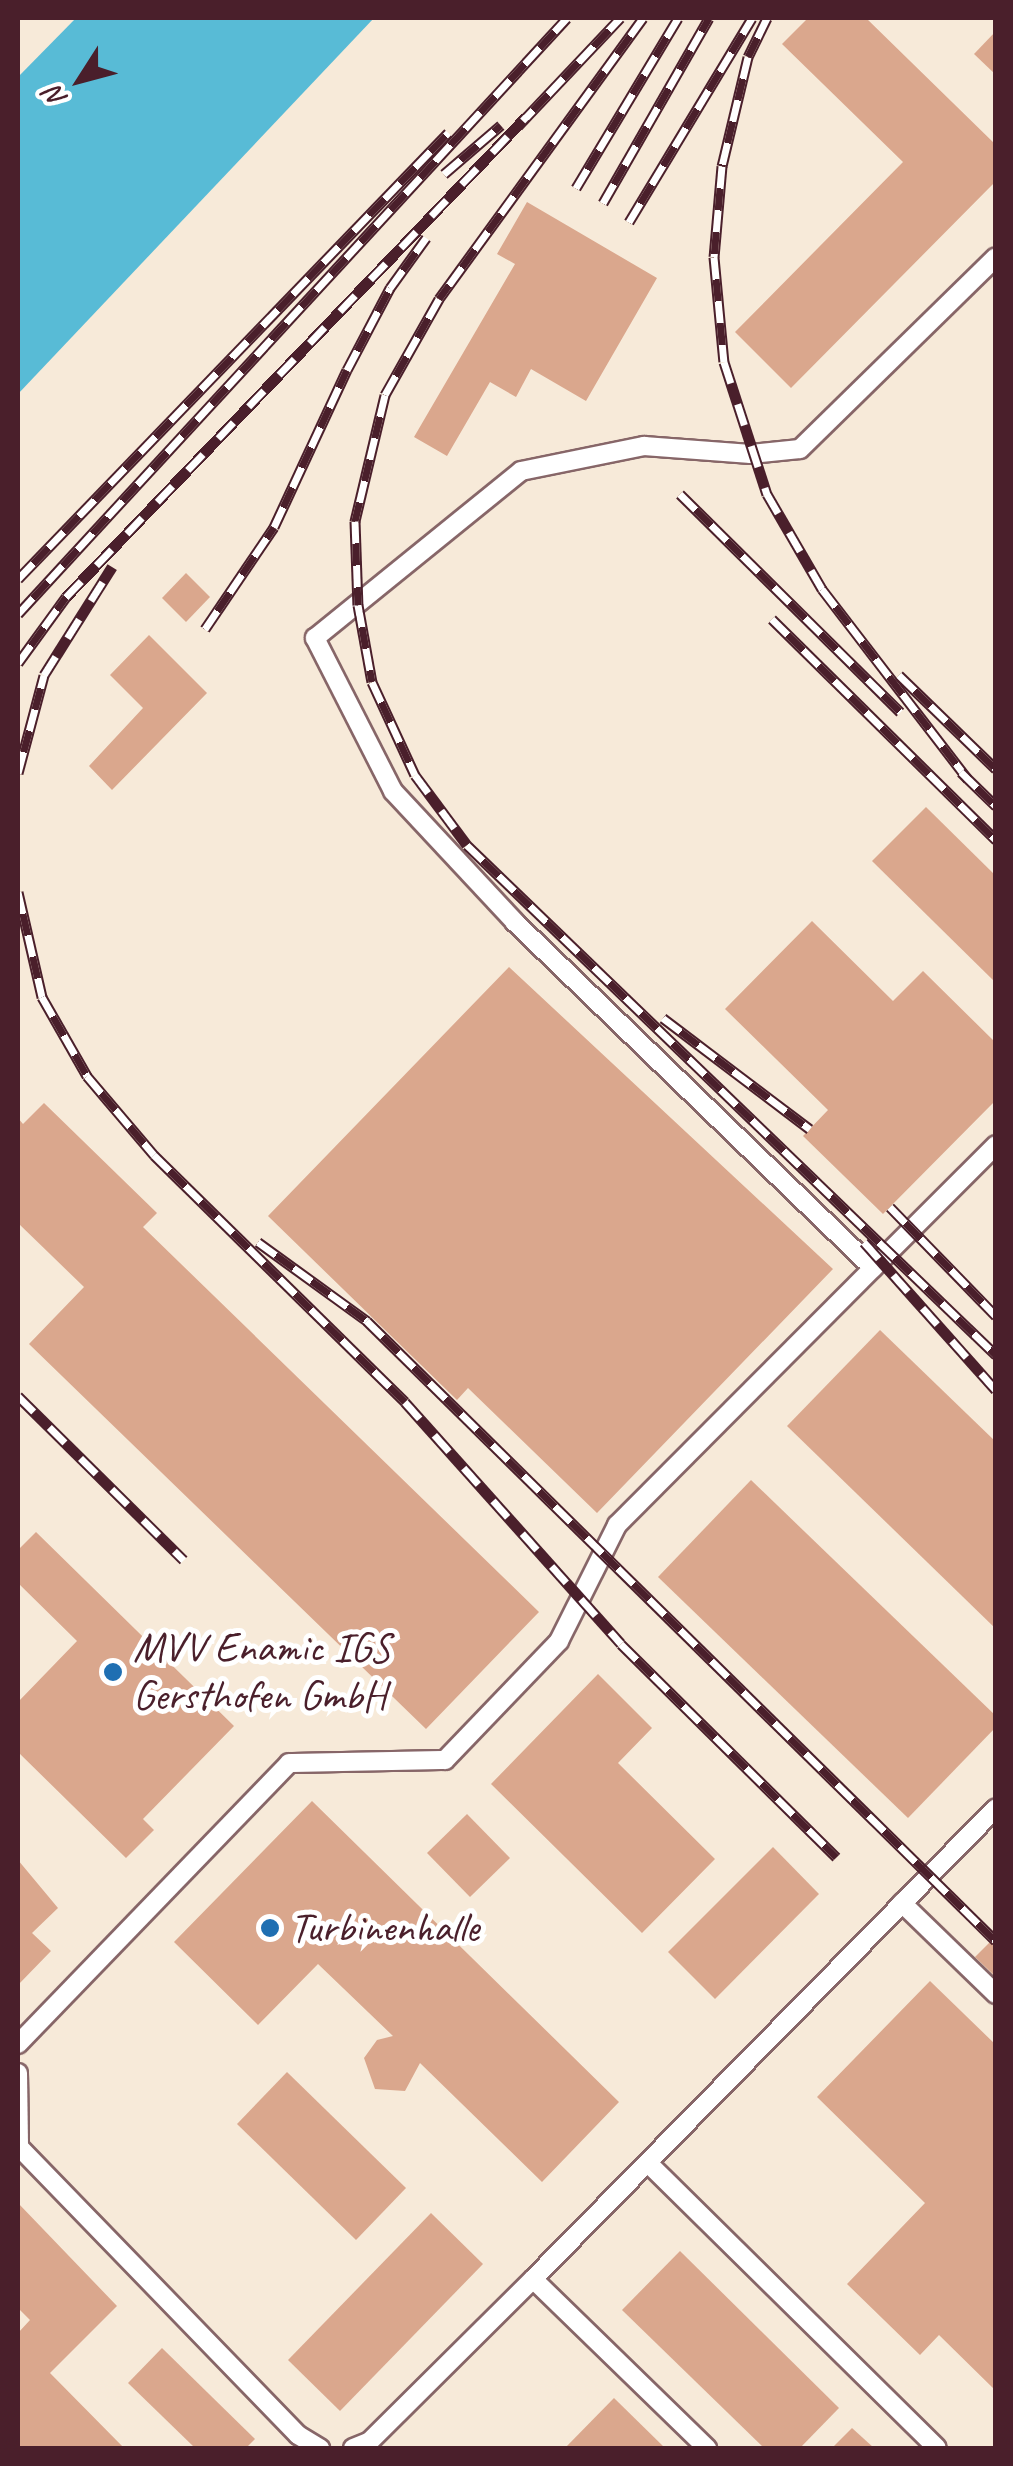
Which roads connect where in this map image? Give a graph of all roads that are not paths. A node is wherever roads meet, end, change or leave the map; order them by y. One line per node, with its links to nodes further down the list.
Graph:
1 (996, 257): 3 (lane)
2 (996, 1145): 3 (lane)
3 (873, 1268): 7 (lane)
4 (996, 1808): 5 (lane)
5 (902, 1903): 6 (lane); 9 (lane)
6 (996, 1994)
7 (18, 2044)
8 (18, 2073): 11 (lane)
9 (649, 2164): 10 (lane); 14 (lane)
10 (534, 2279): 12 (lane); 13 (lane)
11 (320, 2448)
12 (353, 2448)
13 (707, 2448)
14 (938, 2448)

